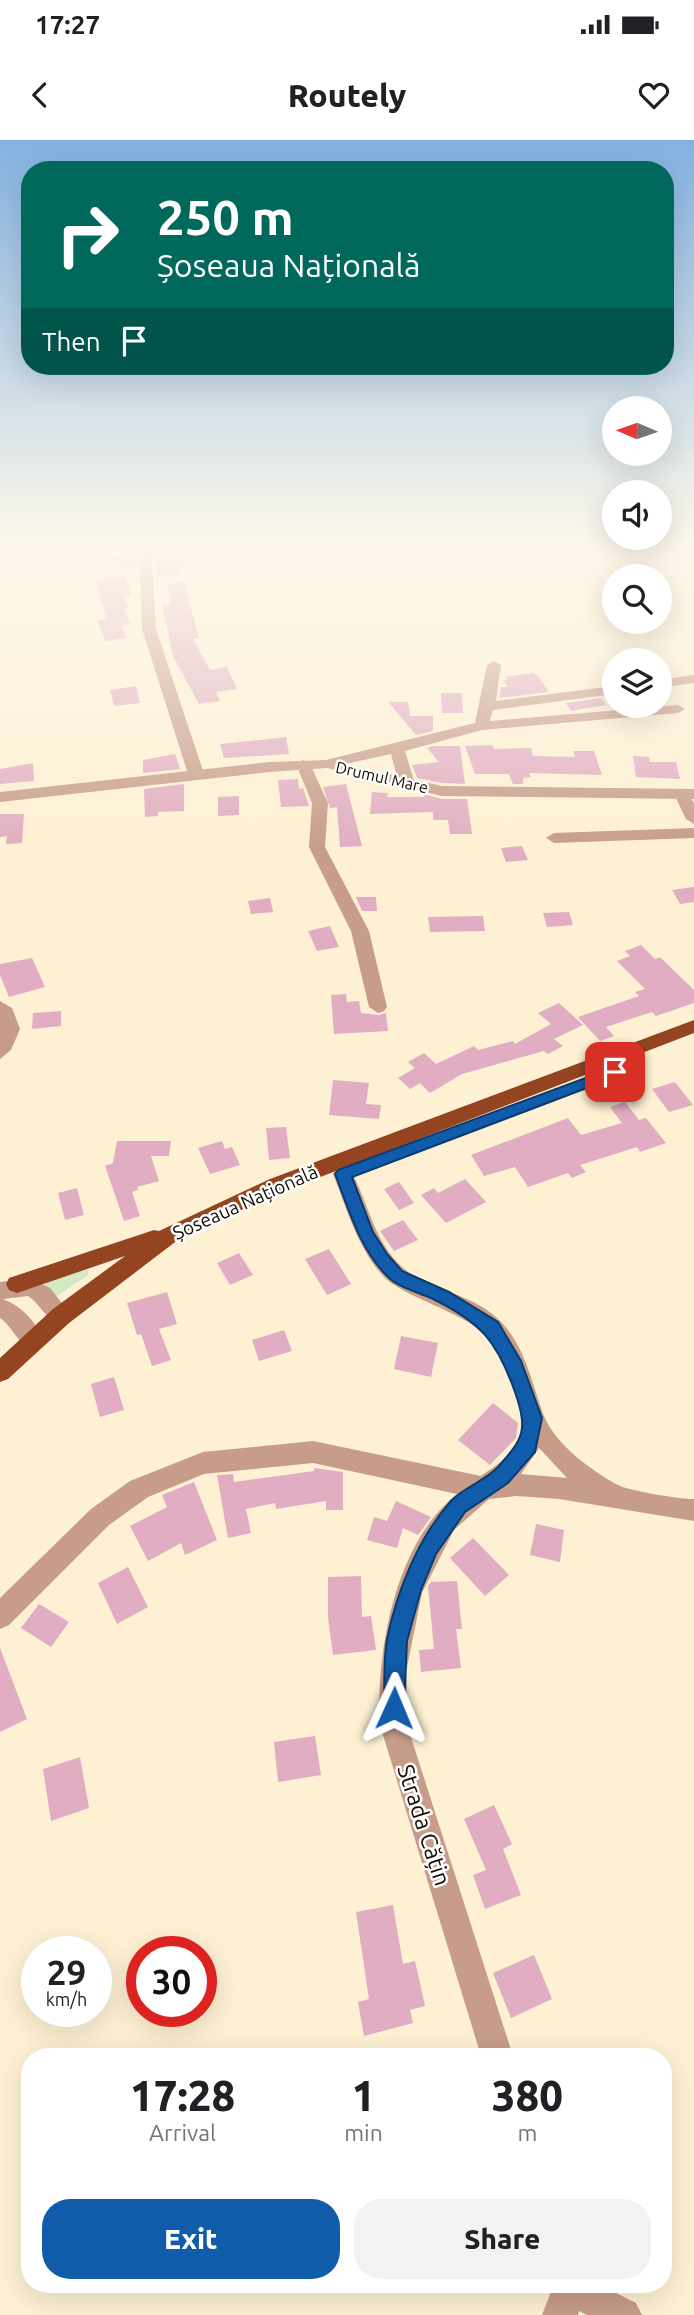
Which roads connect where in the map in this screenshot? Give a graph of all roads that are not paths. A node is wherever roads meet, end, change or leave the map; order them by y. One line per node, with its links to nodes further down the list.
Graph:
1 (155, 648): 12 (street)
2 (494, 665): 6 (street)
3 (694, 679): 4 (street)
4 (672, 682)
5 (602, 692): 6 (street)
6 (488, 706): 8 (street)
7 (678, 709): 8 (street)
8 (481, 726): 9 (street)
9 (397, 748): 11 (street); 13 (street)
10 (303, 764): 11 (street, Drumul Mare); 12 (street, Drumul Mare); 20 (street)
11 (327, 764): 13 (street, Drumul Mare)
12 (196, 774): 15 (street, Drumul Mare)
13 (407, 785): 14 (street, Drumul Mare)
14 (688, 794): 16 (street, Drumul Mare)
15 (0, 797)
16 (694, 819)
17 (694, 833): 18 (street)
18 (554, 838)
19 (0, 1007): 23 (street)
20 (378, 1007)
21 (694, 1026): 25 (highway, Șoseaua Națională)
22 (694, 1040): 24 (highway, Șoseaua Națională)
23 (0, 1052)
24 (343, 1174): 26 (highway, Șoseaua Națională); 32 (street)
25 (176, 1230): 26 (highway, Șoseaua Națională); 27 (highway)
26 (118, 1272): 29 (highway, Șoseaua Națională)
27 (9, 1288): 29 (street)
28 (0, 1307): 30 (street)
29 (61, 1316): 30 (highway, Șoseaua Națională)
30 (33, 1340): 31 (highway, Șoseaua Națională)
31 (0, 1372)
32 (533, 1418): 33 (street, Strada Cățin); 34 (street)
33 (483, 1488): 34 (street); 36 (street); 37 (street, Strada Cățin)
34 (618, 1496): 35 (street)
35 (694, 1510)
36 (0, 1616)
37 (494, 2048)
38 (566, 2296): 39 (street)
39 (624, 2315)

